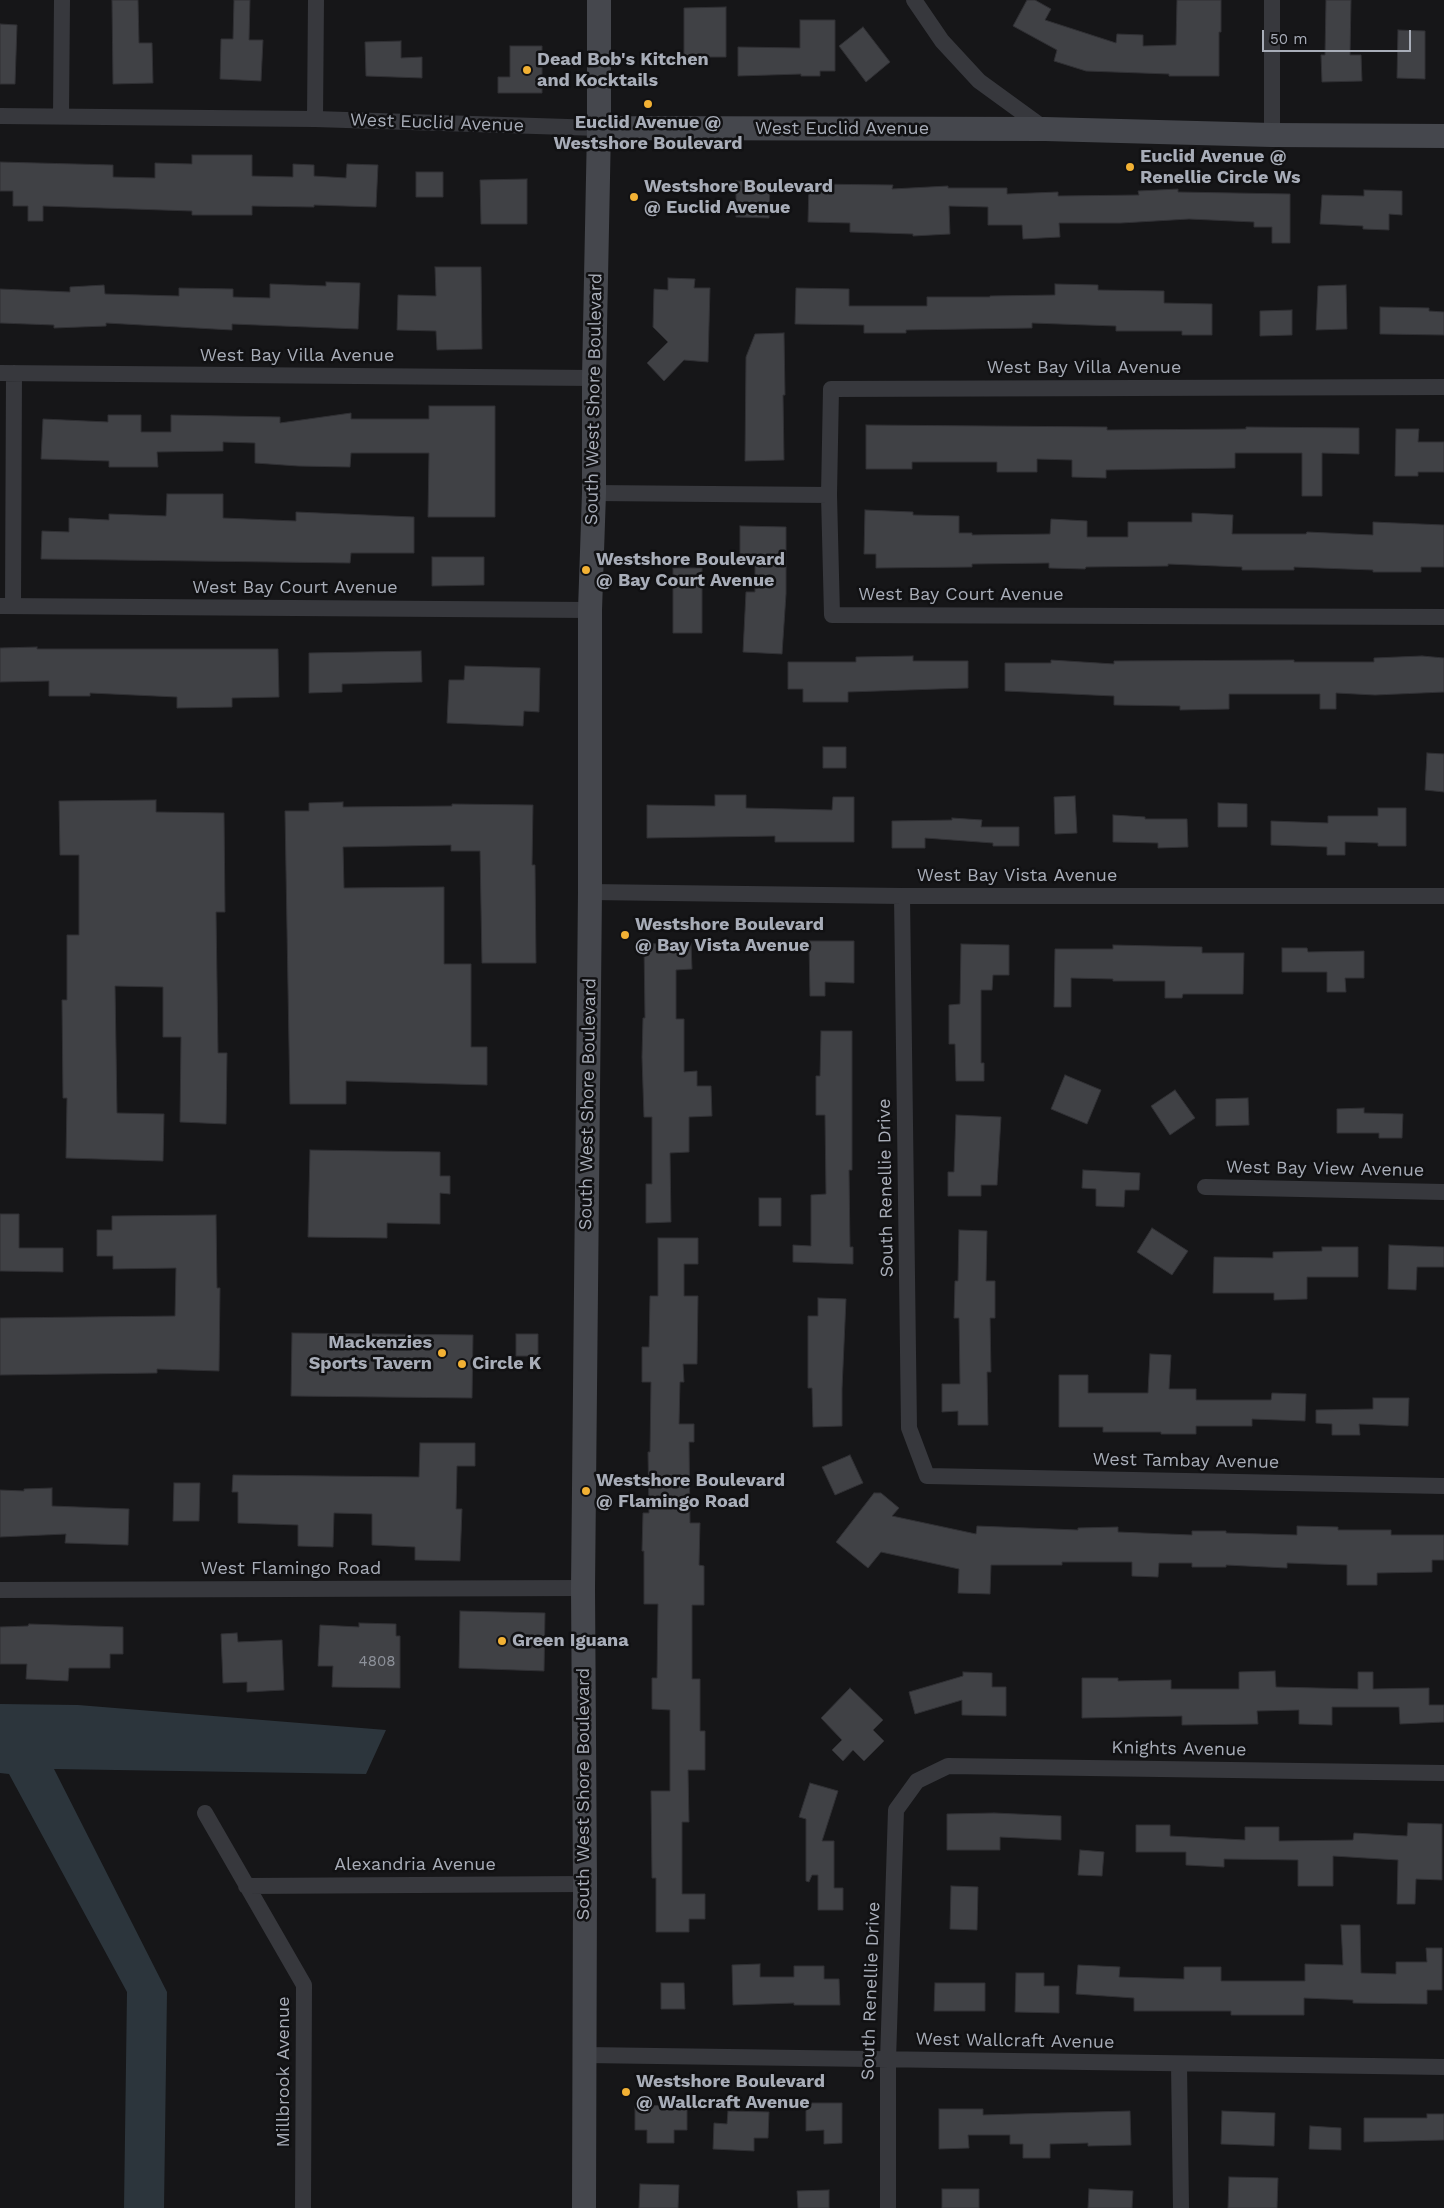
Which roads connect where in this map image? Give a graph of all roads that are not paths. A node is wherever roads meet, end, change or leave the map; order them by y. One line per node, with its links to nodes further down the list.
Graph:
1 (62, 0): 7 (street)
2 (316, 0): 8 (street)
3 (599, 0): 9 (street, South West Shore Boulevard)
4 (914, 0): 10 (street)
5 (1272, 0): 11 (street)
6 (0, 116): 7 (street, West Euclid Avenue)
7 (61, 116): 8 (street, West Euclid Avenue)
8 (315, 119): 9 (street, West Euclid Avenue)
9 (599, 128): 10 (street, West Euclid Avenue); 14 (street, South West Shore Boulevard)
10 (1045, 129): 11 (street, West Euclid Avenue)
11 (1272, 135): 12 (street, West Euclid Avenue)
12 (1444, 136)
13 (7, 373): 14 (street, West Bay Villa Avenue); 18 (street)
14 (594, 378): 16 (street, South West Shore Boulevard)
15 (1444, 387): 17 (street, West Bay Villa Avenue)
16 (594, 493): 17 (street); 19 (street, South West Shore Boulevard)
17 (829, 495): 20 (street, West Bay Court Avenue)
18 (6, 606): 19 (street, West Bay Court Avenue)
19 (590, 610): 21 (street, South West Shore Boulevard)
20 (1444, 617)
21 (590, 892): 22 (street, West Bay Vista Avenue); 28 (street, South West Shore Boulevard)
22 (902, 896): 23 (street, West Bay Vista Avenue); 26 (street, South Renellie Drive)
23 (1444, 896)
24 (1204, 1187): 25 (street, West Bay View Avenue)
25 (1444, 1192)
26 (927, 1476): 27 (street, West Tambay Avenue)
27 (1444, 1486)
28 (583, 1588): 29 (street, West Flamingo Road); 33 (street, South West Shore Boulevard)
29 (0, 1590)
30 (1444, 1773): 31 (street, Knights Avenue)
31 (917, 1781): 36 (street, South Renellie Drive)
32 (205, 1813): 34 (street, Millbrook Avenue)
33 (585, 1884): 34 (street, Alexandria Avenue); 35 (street, South West Shore Boulevard)
34 (246, 1886): 39 (street, Millbrook Avenue)
35 (585, 2055): 36 (street, West Wallcraft Avenue); 40 (street, South West Shore Boulevard)
36 (888, 2060): 37 (street, West Wallcraft Avenue); 41 (street, South Renellie Drive)
37 (1179, 2064): 38 (street, West Wallcraft Avenue); 42 (street)
38 (1444, 2067)
39 (303, 2208)
40 (584, 2208)
41 (888, 2208)
42 (1182, 2208)

